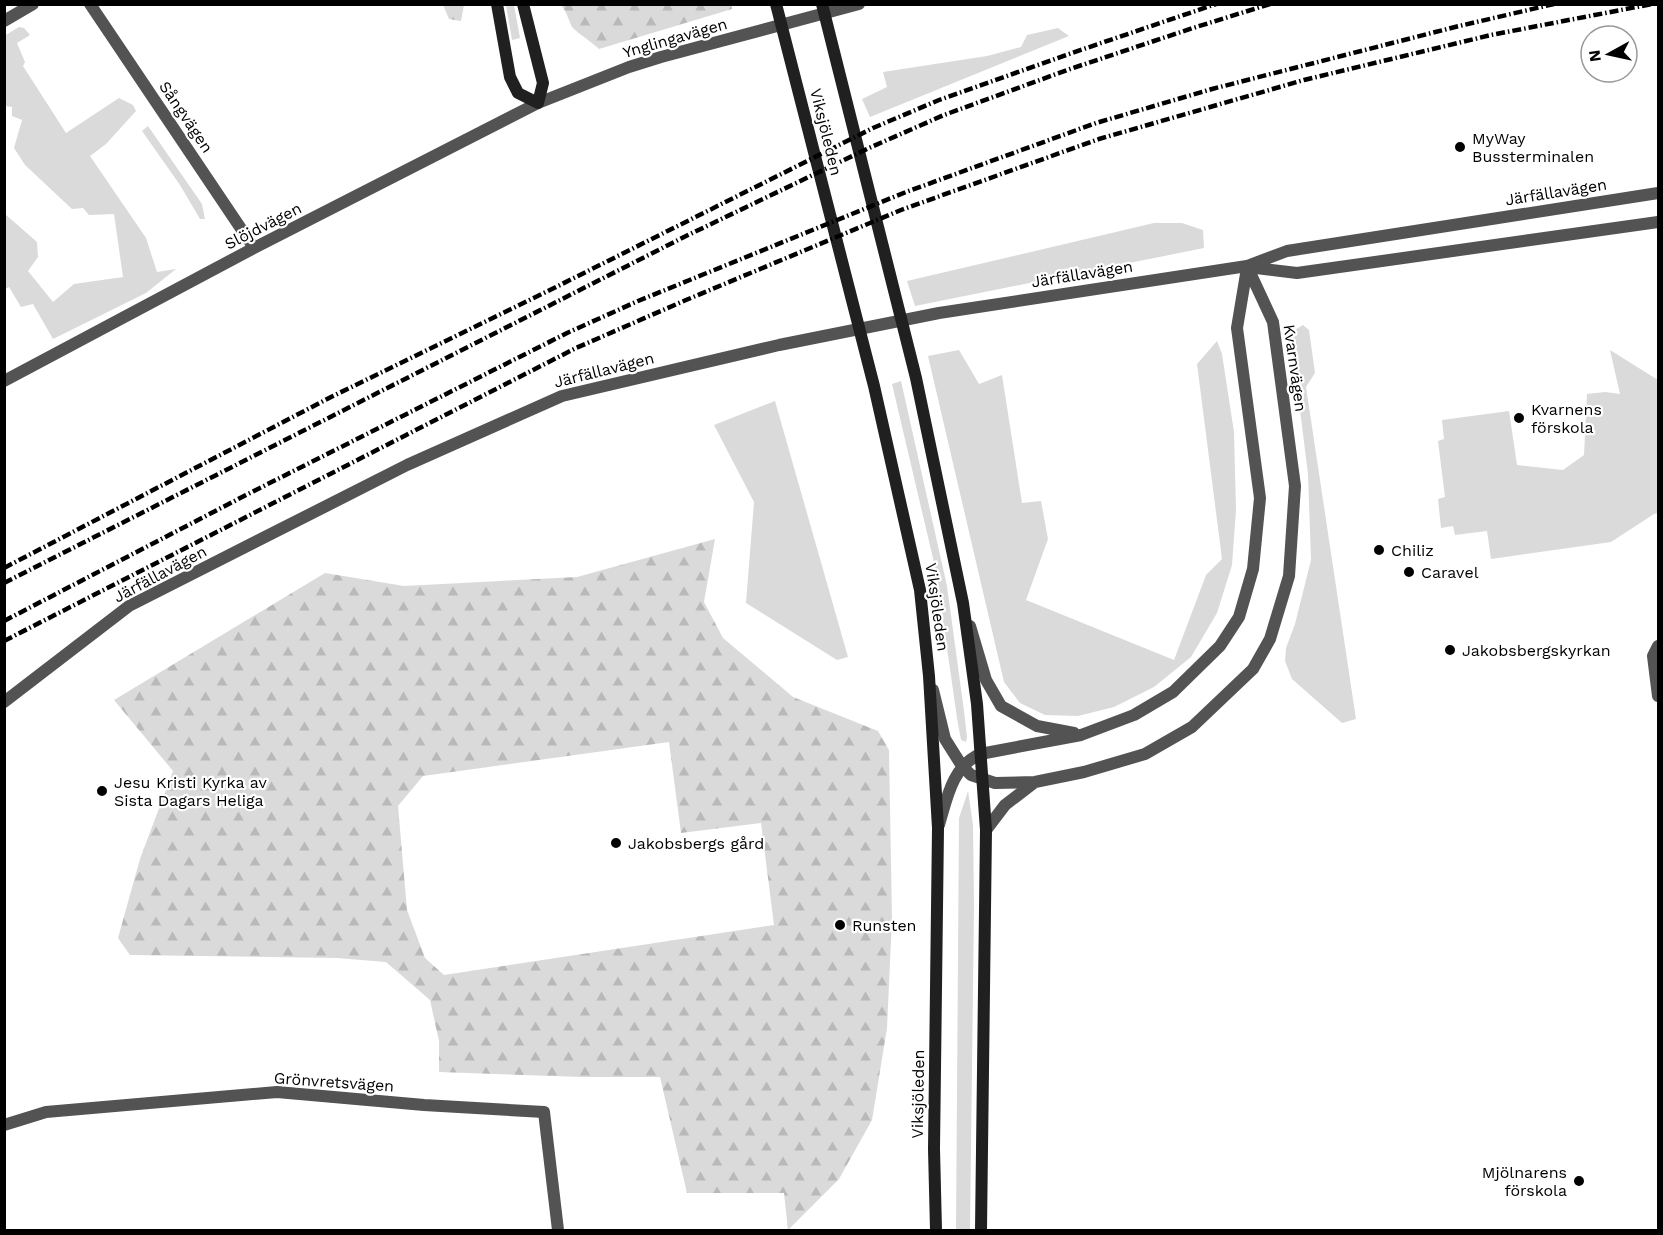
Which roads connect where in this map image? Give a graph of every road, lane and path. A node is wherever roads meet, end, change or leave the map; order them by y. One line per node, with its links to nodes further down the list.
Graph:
1 (33, 4): 8 (street)
2 (90, 4): 12 (street, Sångvägen)
3 (497, 4): 9 (main road)
4 (523, 4): 9 (main road)
5 (776, 4): 17 (main road, Viksjöleden)
6 (822, 4): 15 (main road, Viksjöleden)
7 (859, 4): 9 (street, Ynglingavägen)
8 (4, 21)
9 (538, 103): 12 (street, Slöjdvägen)
10 (1659, 193): 13 (street, Järfällavägen)
11 (1659, 222): 13 (street, Järfällavägen)
12 (254, 248): 14 (street, Slöjdvägen)
13 (1247, 266): 19 (street, Järfällavägen); 20 (street); 24 (street, Kvarnvägen)
14 (4, 381)
15 (963, 603): 20 (street); 21 (main road, Viksjöleden)
16 (1659, 646): 18 (street)
17 (929, 676): 22 (street); 25 (main road, Viksjöleden)
18 (1659, 696)
19 (4, 702)
20 (1081, 735): 21 (street)
21 (980, 754): 22 (street); 23 (main road, Viksjöleden)
22 (962, 766): 23 (street); 25 (street)
23 (982, 780): 24 (street, Kvarnvägen); 26 (main road, Viksjöleden)
24 (1035, 782): 26 (street, Kvarnvägen)
25 (938, 828): 29 (main road, Viksjöleden)
26 (986, 831): 30 (main road, Viksjöleden)
27 (4, 1125): 28 (street, Grönvretsvägen)
28 (558, 1230)
29 (936, 1230)
30 (981, 1230)

